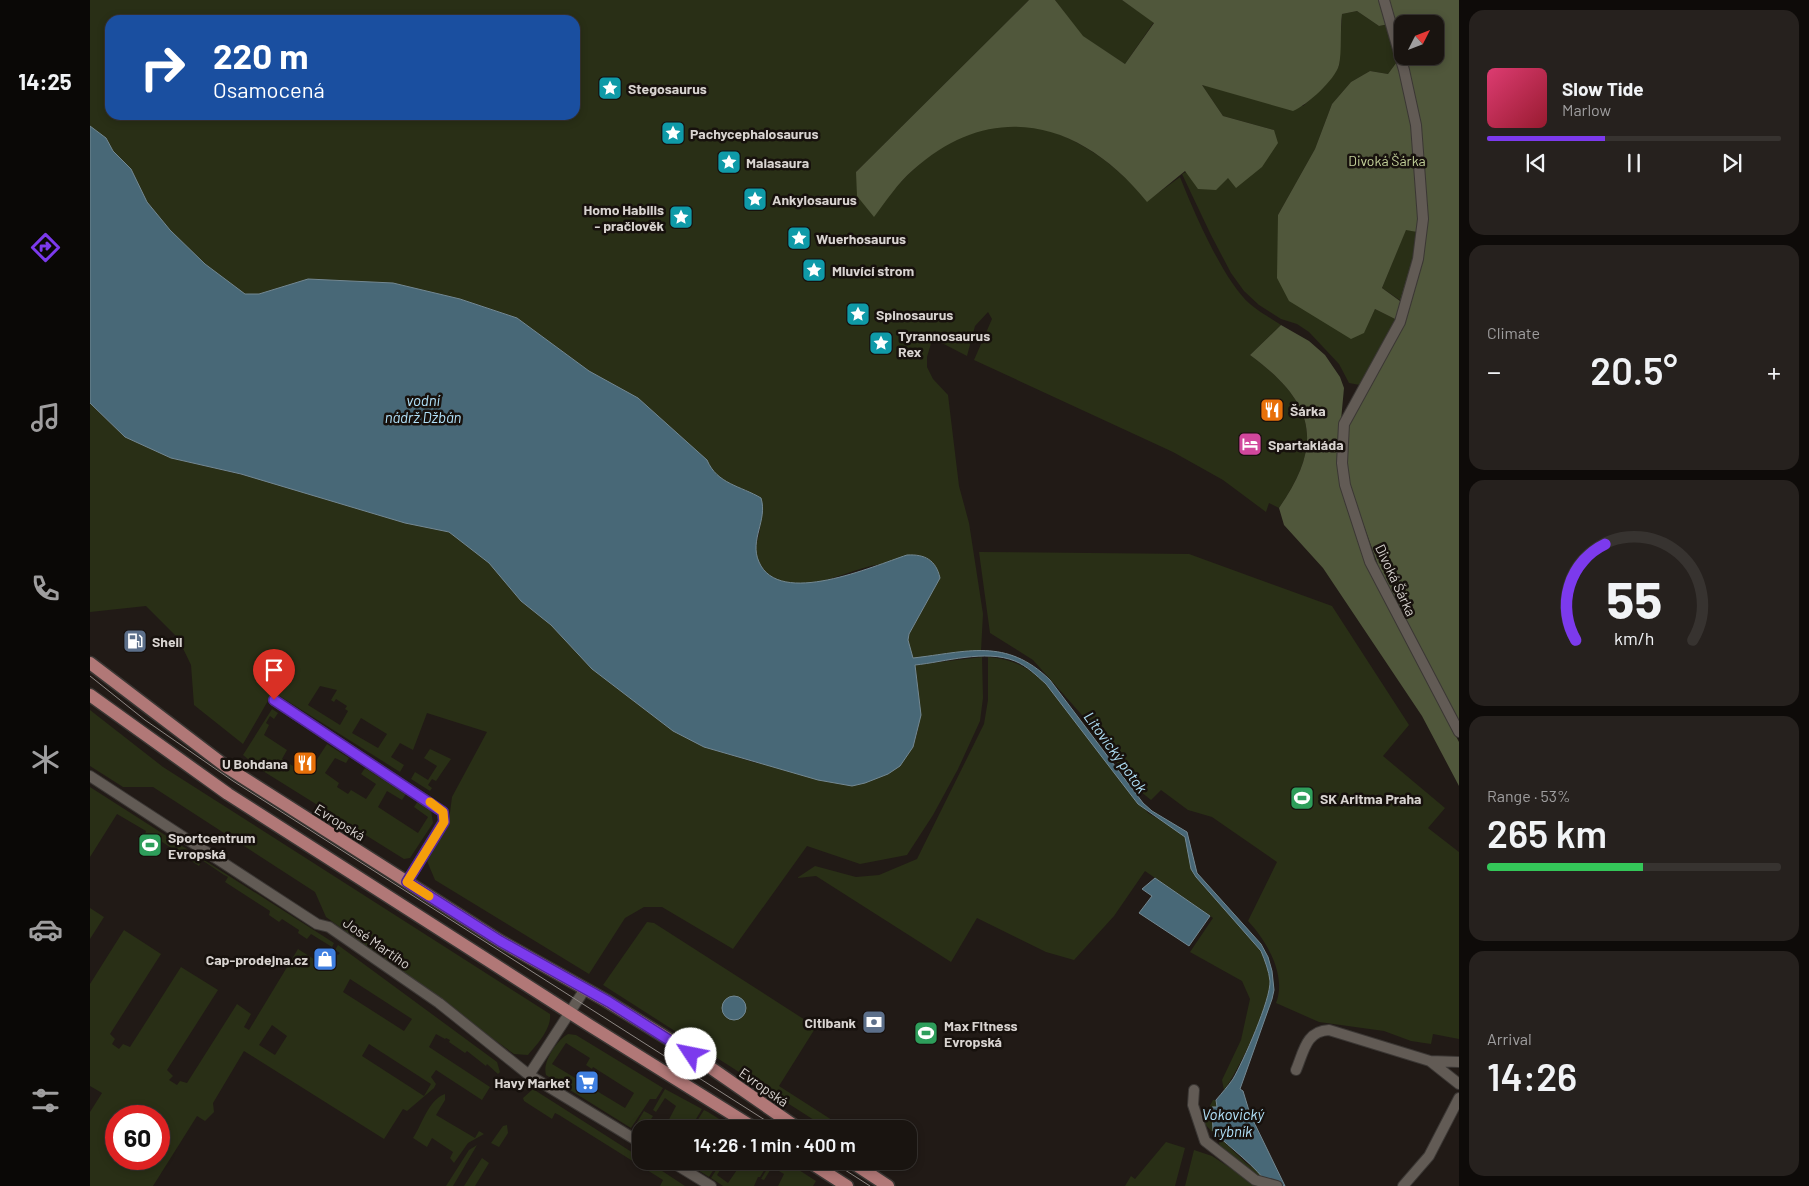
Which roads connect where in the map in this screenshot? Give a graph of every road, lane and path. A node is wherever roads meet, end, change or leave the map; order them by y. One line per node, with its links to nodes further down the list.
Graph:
1 (1384, 0): 5 (street, Divoká Šárka)
2 (90, 663): 7 (main road, Evropská)
3 (90, 695): 9 (main road)
4 (274, 700): 7 (street)
5 (1459, 732)
6 (90, 776): 13 (street, José Martího)
7 (407, 882): 8 (main road, Evropská)
8 (585, 989): 9 (street); 18 (main road, Evropská)
9 (569, 1013): 13 (street); 17 (main road)
10 (1430, 1061): 11 (street); 12 (street); 14 (street)
11 (1459, 1062)
12 (1296, 1070)
13 (529, 1075): 19 (street, José Martího)
14 (1459, 1084)
15 (1194, 1090): 26 (street)
16 (1459, 1098): 27 (street)
17 (741, 1120)
18 (786, 1120)
19 (632, 1138)
20 (685, 1170): 23 (street)
21 (822, 1170): 24 (main road)
22 (864, 1170): 25 (main road)
23 (711, 1186)
24 (846, 1186)
25 (888, 1186)
26 (1276, 1186)
27 (1403, 1186)

